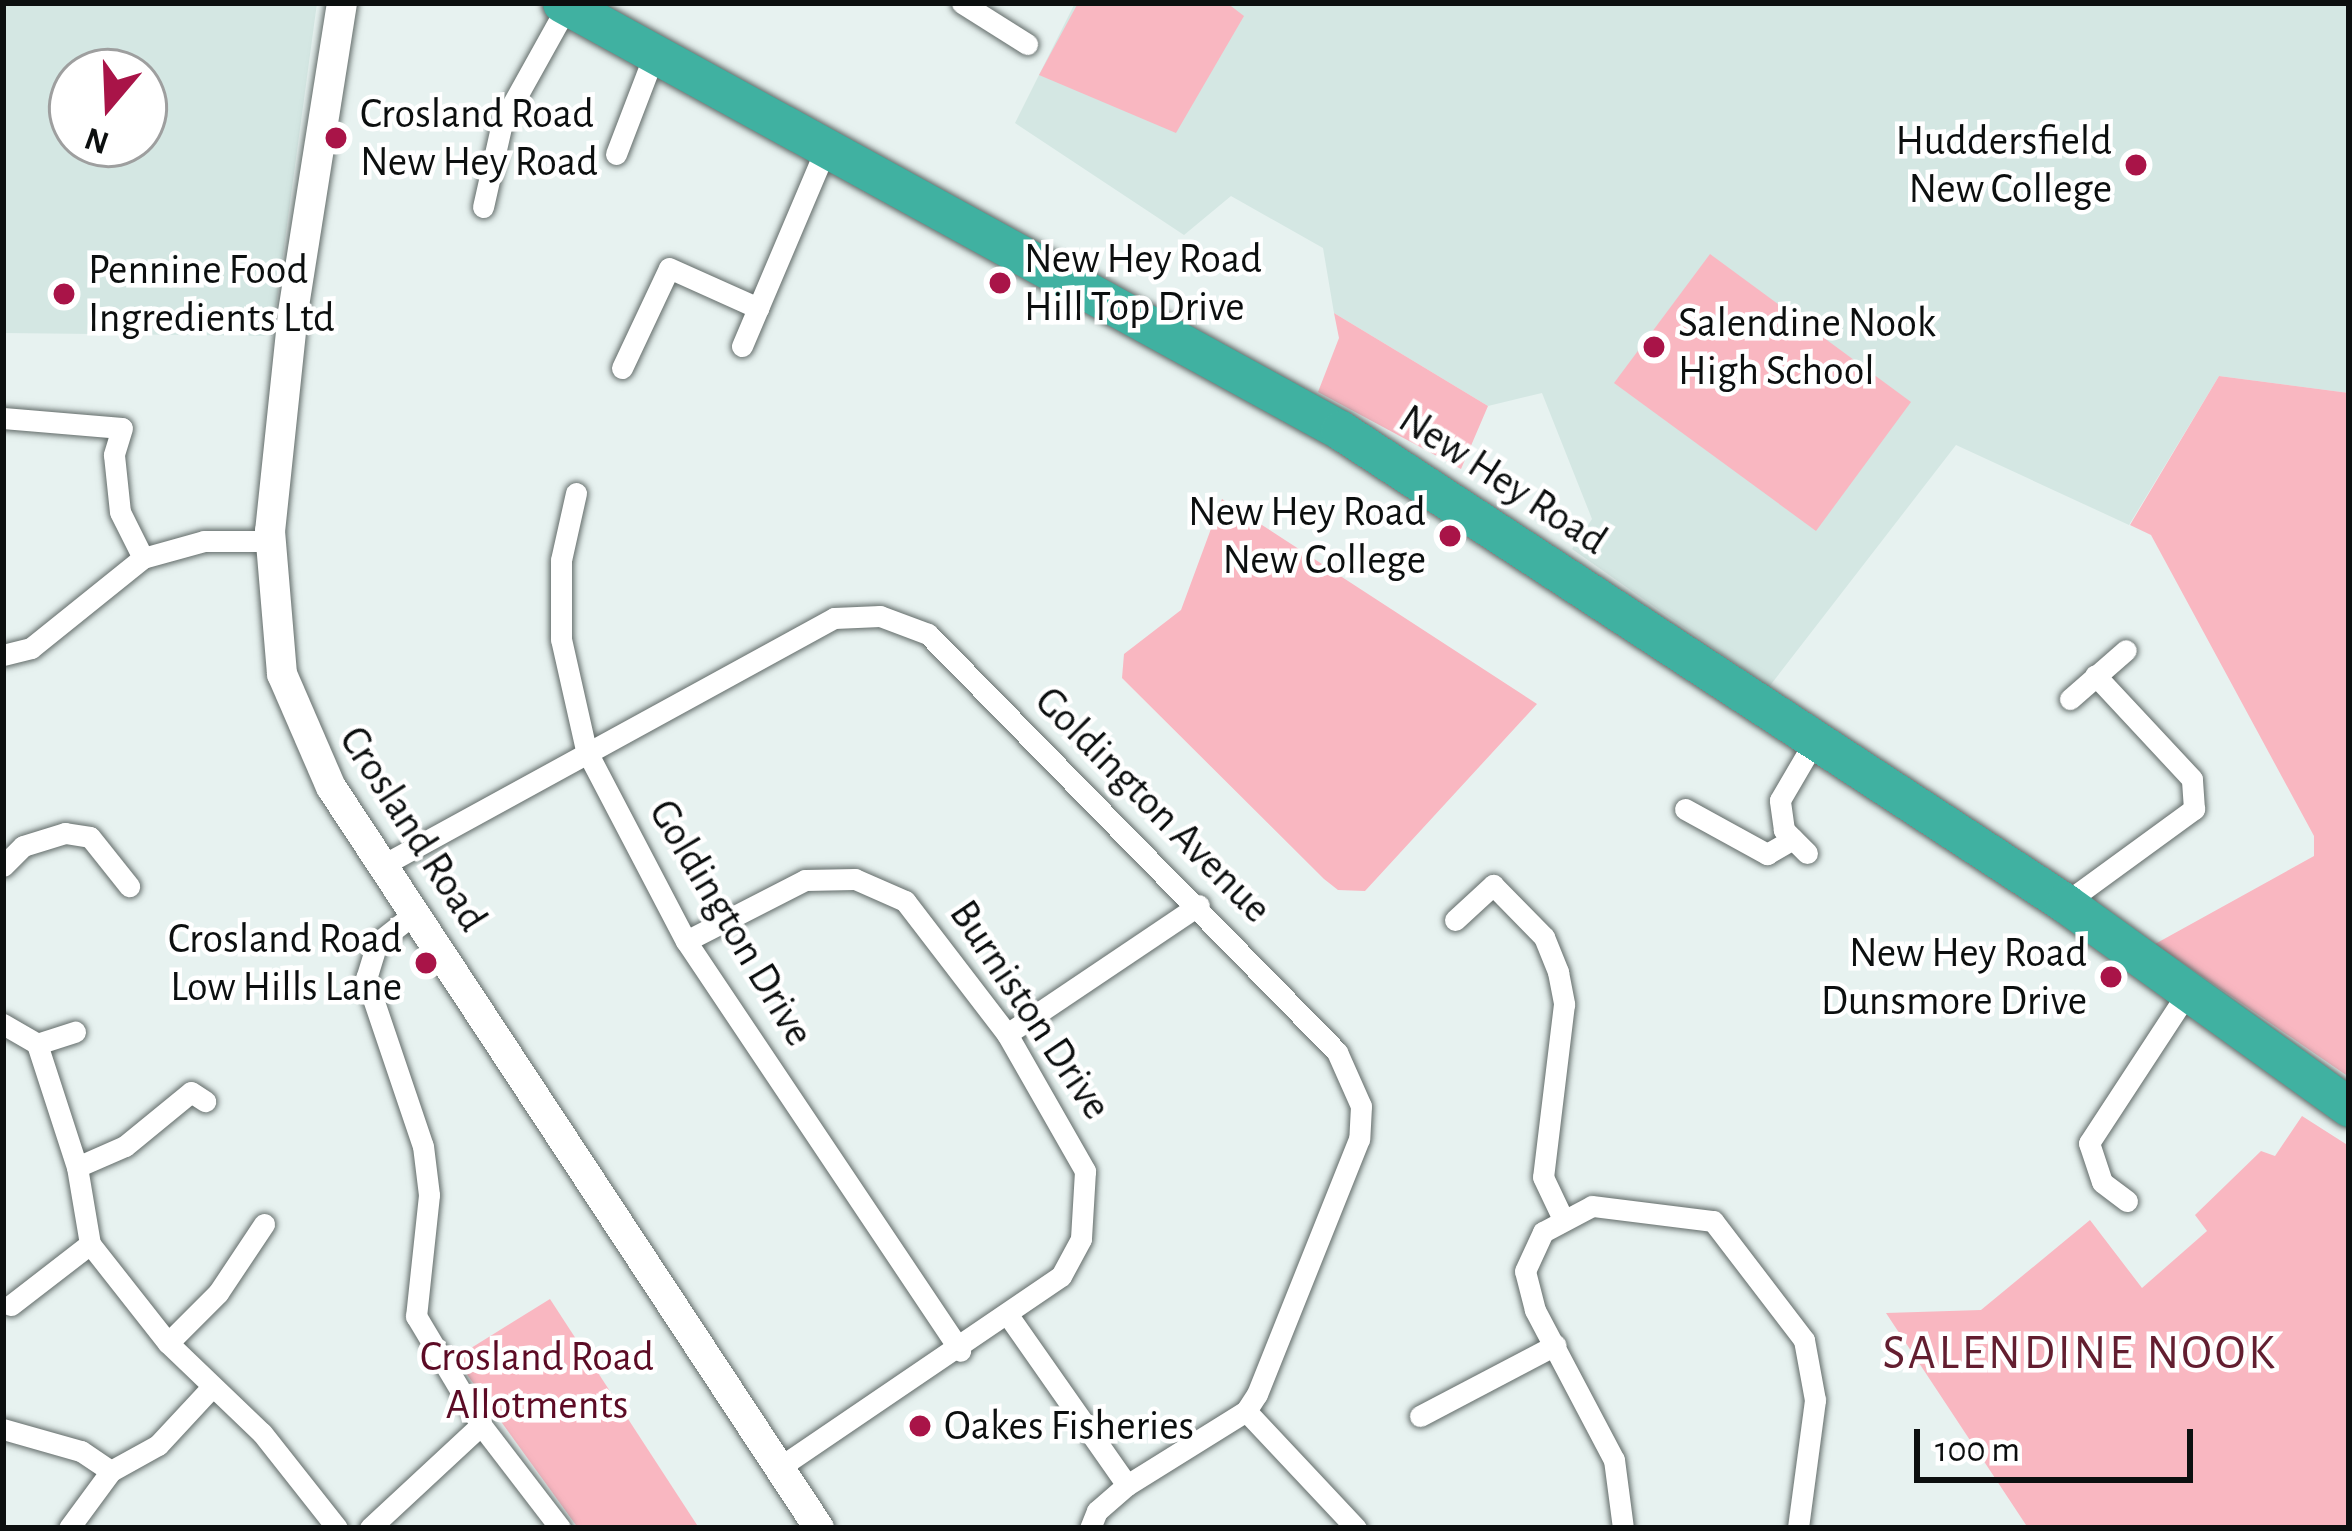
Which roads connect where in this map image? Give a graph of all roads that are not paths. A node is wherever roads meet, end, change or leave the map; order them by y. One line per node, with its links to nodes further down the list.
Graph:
1 (342, 3): 14 (street, Crosland Road)
2 (965, 4): 4 (street)
3 (565, 5): 5 (highway, New Hey Road); 8 (street)
4 (1027, 44)
5 (654, 55): 6 (highway, New Hey Road); 7 (street)
6 (825, 150): 9 (street); 20 (highway, New Hey Road)
7 (616, 154)
8 (483, 207)
9 (758, 308): 10 (street); 11 (street)
10 (742, 346)
11 (622, 368)
12 (3, 418): 15 (street)
13 (576, 493): 21 (street, Goldington Drive)
14 (269, 541): 15 (street); 23 (street, Crosland Road)
15 (143, 558): 17 (street)
16 (2126, 650): 18 (street)
17 (3, 655)
18 (2095, 675): 19 (street); 26 (street)
19 (2070, 700)
20 (1815, 740): 22 (street); 26 (highway, New Hey Road)
21 (586, 750): 23 (street, Goldington Avenue); 27 (street, Goldington Avenue); 30 (street, Goldington Drive)
22 (1685, 809)
23 (383, 865): 28 (street, Crosland Road)
24 (3, 866): 25 (street)
25 (129, 886)
26 (2065, 903): 31 (highway, New Hey Road)
27 (1199, 904): 34 (street); 49 (street, Goldington Avenue)
28 (415, 913): 51 (street); 53 (street, Crosland Road)
29 (1454, 920): 40 (street)
30 (686, 940): 34 (street, Burniston Drive); 47 (street, Goldington Drive)
31 (2187, 993): 37 (highway, New Hey Road); 39 (street)
32 (3, 1024): 35 (street)
33 (75, 1032): 35 (street)
34 (1006, 1034): 44 (street, Burniston Drive)
35 (37, 1044): 38 (street)
36 (205, 1101): 38 (street)
37 (2349, 1107)
38 (77, 1167): 42 (street)
39 (2127, 1201)
40 (1562, 1217): 46 (street); 64 (street)
41 (264, 1224): 45 (street)
42 (90, 1244): 43 (street); 45 (street)
43 (11, 1305)
44 (1010, 1318): 47 (street, Burniston Drive); 55 (street)
45 (168, 1343): 48 (street)
46 (1556, 1345): 50 (street); 63 (street)
47 (959, 1351): 53 (street, Burniston Drive)
48 (211, 1388): 54 (street); 57 (street)
49 (1246, 1411): 55 (street); 62 (street)
50 (1420, 1416)
51 (481, 1425): 58 (street); 59 (street)
52 (3, 1429): 54 (street)
53 (780, 1467): 60 (street, Crosland Road)
54 (111, 1471): 56 (street)
55 (1127, 1486): 61 (street)
56 (69, 1528)
57 (338, 1528)
58 (370, 1528)
59 (560, 1528)
60 (819, 1528)
61 (1090, 1528)
62 (1356, 1528)
63 (1623, 1528)
64 (1798, 1528)

